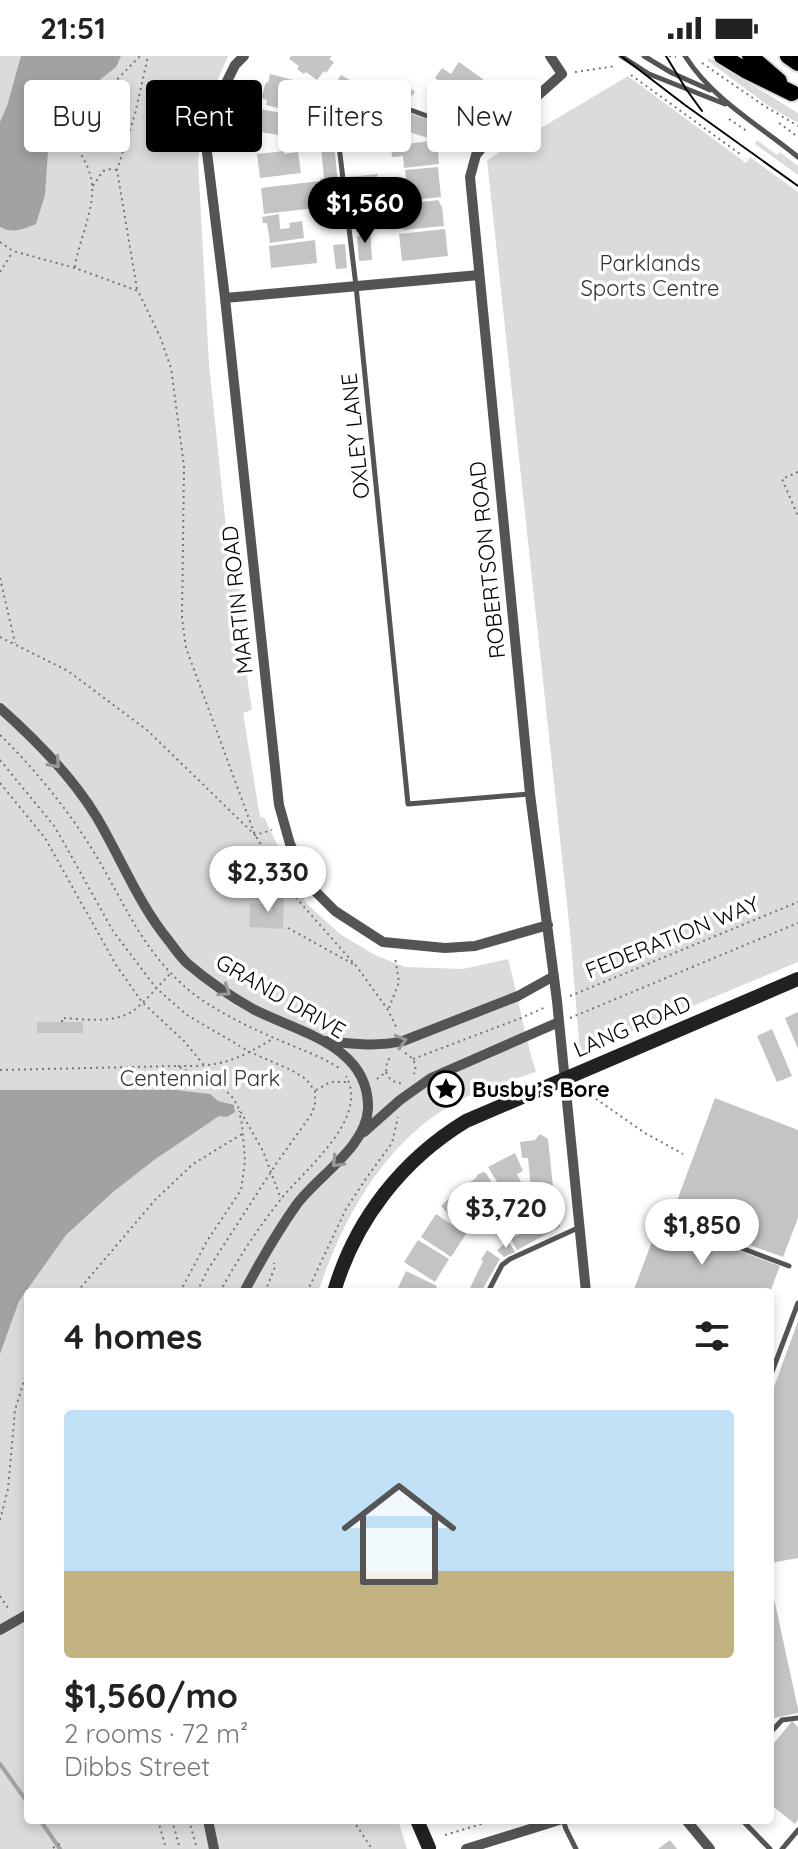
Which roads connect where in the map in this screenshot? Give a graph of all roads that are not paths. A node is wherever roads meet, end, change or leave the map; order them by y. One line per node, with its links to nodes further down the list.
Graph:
1 (244, 56): 19 (street, MARTIN ROAD)
2 (550, 56): 10 (street, ROBERTSON ROAD)
3 (621, 56): 13 (lane)
4 (644, 56): 11 (lane)
5 (685, 56): 11 (lane)
6 (722, 56): 12 (main road)
7 (750, 56): 12 (main road)
8 (788, 56): 9 (main road)
9 (798, 63)
10 (541, 93)
11 (718, 94): 13 (lane)
12 (795, 95)
13 (733, 108): 16 (lane)
14 (427, 116): 18 (lane, OXLEY LANE)
15 (478, 152): 17 (street, ROBERTSON ROAD)
16 (798, 157)
17 (479, 275): 18 (street); 21 (street, ROBERTSON ROAD)
18 (356, 286): 19 (street); 21 (lane, OXLEY LANE)
19 (225, 298): 22 (street, MARTIN ROAD)
20 (0, 708): 26 (street, GRAND DRIVE, one-way to 26)
21 (530, 794): 22 (street, ROBERTSON ROAD)
22 (548, 925): 23 (street, ROBERTSON ROAD)
23 (554, 976): 25 (street, ROBERTSON ROAD); 26 (street)
24 (798, 979): 27 (street, LANG ROAD)
25 (559, 1022): 27 (street, ROBERTSON ROAD); 28 (street)
26 (324, 1040): 28 (street, GRAND DRIVE)
27 (565, 1078): 30 (street, ROBERTSON ROAD); 33 (street, LANG ROAD)
28 (361, 1135): 32 (street, one-way to 32)
29 (659, 1217): 31 (lane)
30 (580, 1226): 34 (lane); 35 (street, ROBERTSON ROAD)
31 (789, 1266)
32 (246, 1288)
33 (336, 1288)
34 (490, 1288)
35 (586, 1288)
36 (798, 1303): 37 (lane)
37 (774, 1366)
38 (24, 1617): 39 (street)
39 (0, 1630)
40 (798, 1718): 41 (lane)
41 (774, 1729)
42 (209, 1824): 50 (street)
43 (419, 1824): 51 (street)
44 (548, 1824): 52 (street)
45 (563, 1824): 53 (lane)
46 (689, 1824): 54 (street)
47 (746, 1824): 55 (lane)
48 (798, 1830): 56 (lane)
49 (443, 1842): 51 (street)
50 (214, 1849)
51 (429, 1849)
52 (466, 1849)
53 (576, 1849)
54 (710, 1849)
55 (770, 1849)
56 (782, 1849)

